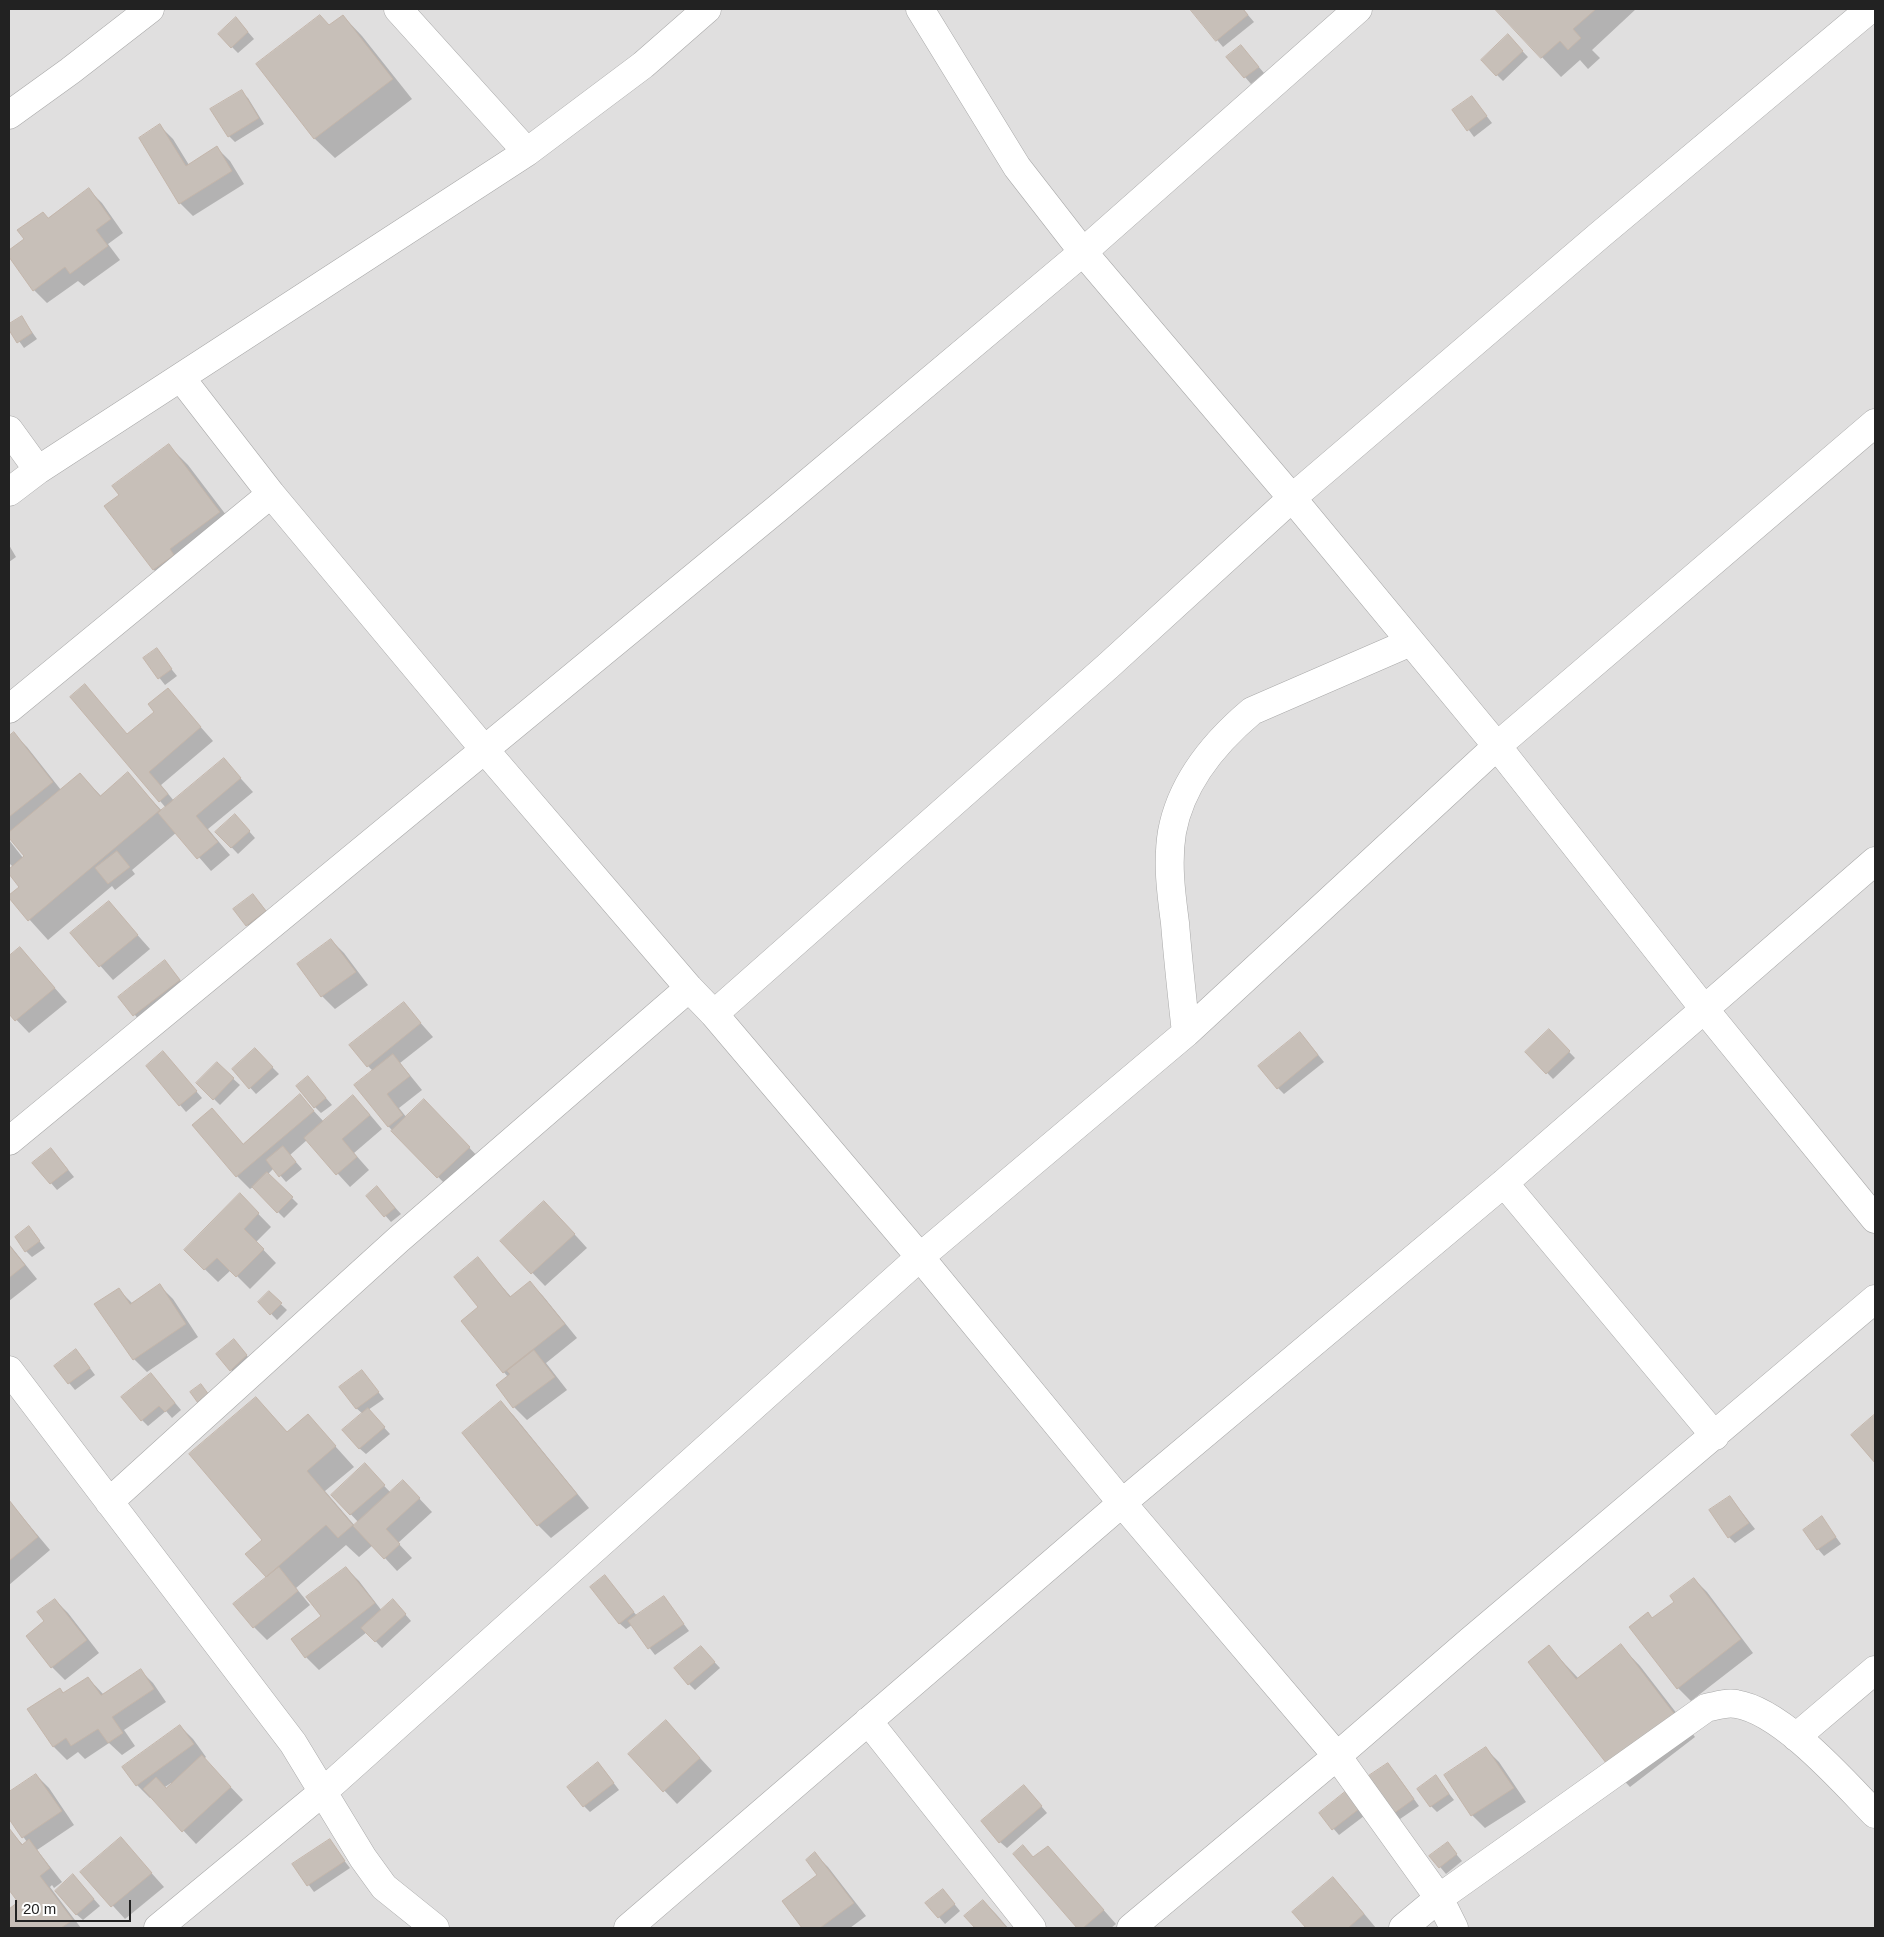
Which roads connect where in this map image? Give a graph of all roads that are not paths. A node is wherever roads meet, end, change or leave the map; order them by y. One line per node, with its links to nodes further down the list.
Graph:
1 (150, 9): 7 (street)
2 (398, 9): 8 (street)
3 (707, 9): 8 (street)
4 (920, 9): 9 (street)
5 (1358, 9): 9 (street)
6 (1870, 9): 16 (street)
7 (9, 115)
8 (527, 152): 10 (street)
9 (1083, 252): 16 (street); 20 (street)
10 (181, 378): 13 (street); 15 (street)
11 (1875, 423): 19 (street)
12 (9, 430): 13 (street)
13 (38, 470): 14 (street)
14 (9, 492)
15 (271, 494): 18 (street); 20 (street)
16 (1292, 498): 17 (street); 24 (street)
17 (1411, 642): 19 (street); 25 (street)
18 (9, 709)
19 (1497, 746): 23 (street); 25 (street)
20 (484, 749): 22 (street); 26 (street)
21 (1875, 861): 23 (street)
22 (689, 988): 24 (street); 33 (street)
23 (1704, 1010): 27 (street); 28 (street)
24 (714, 1014): 29 (street)
25 (1186, 1033): 29 (street)
26 (9, 1142)
27 (1504, 1183): 32 (street); 34 (street)
28 (1875, 1219)
29 (920, 1258): 34 (street); 39 (street)
30 (1875, 1299): 32 (street)
31 (9, 1370): 33 (street)
32 (1715, 1436): 38 (street)
33 (109, 1502): 39 (street)
34 (1122, 1503): 36 (street); 38 (street)
35 (1875, 1670): 37 (street)
36 (868, 1721): 44 (street); 45 (street)
37 (1796, 1736): 40 (street); 41 (street)
38 (1337, 1756): 41 (street); 46 (street)
39 (324, 1791): 42 (street); 43 (street)
40 (1875, 1814)
41 (1439, 1898): 47 (street); 48 (street)
42 (158, 1928)
43 (435, 1928)
44 (628, 1928)
45 (1032, 1928)
46 (1131, 1928)
47 (1403, 1928)
48 (1454, 1928)

